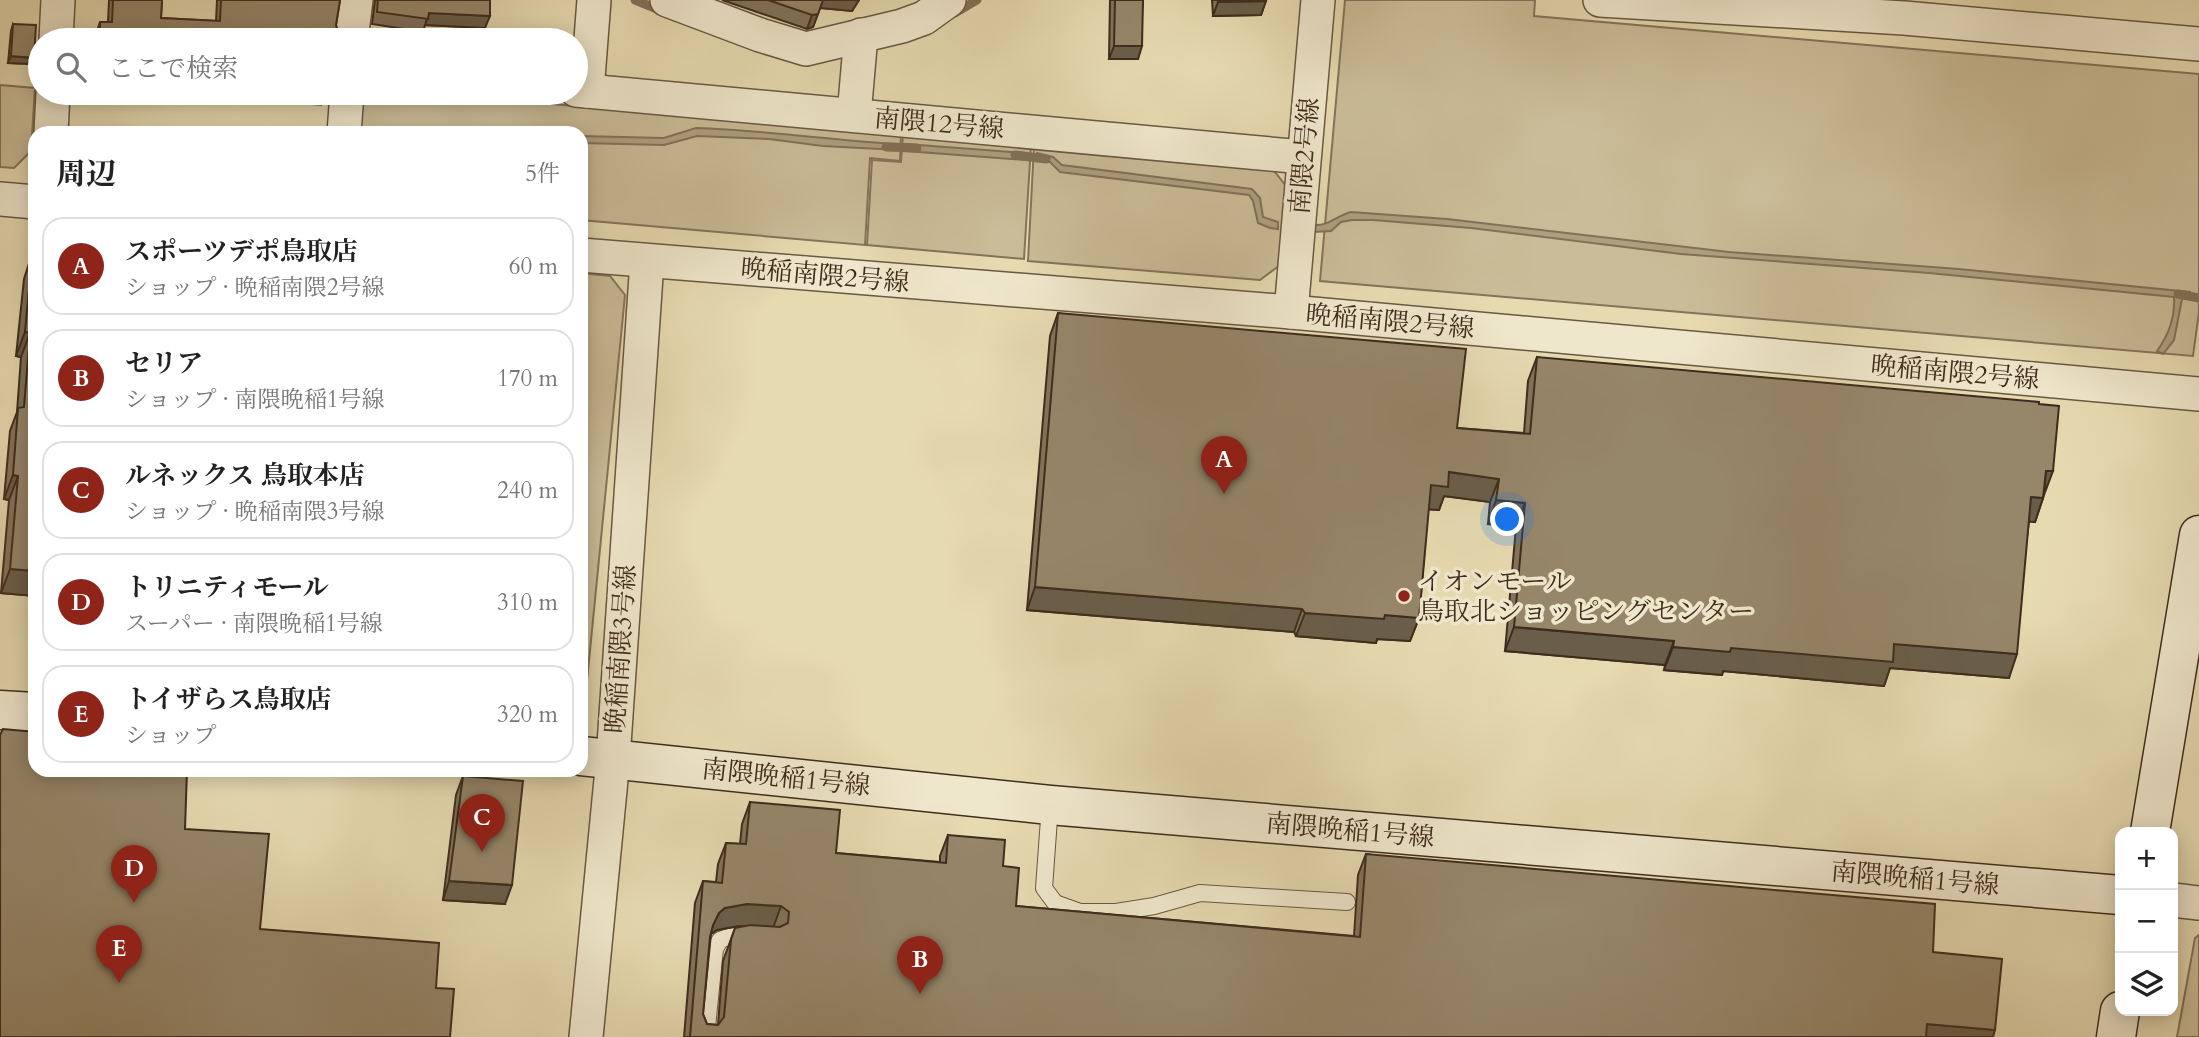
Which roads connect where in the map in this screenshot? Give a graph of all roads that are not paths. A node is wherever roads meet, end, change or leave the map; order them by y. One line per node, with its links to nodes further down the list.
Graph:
1 (58, 0): 9 (street)
2 (356, 0): 10 (street)
3 (594, 0): 12 (street)
4 (667, 0): 11 (street)
5 (949, 0): 11 (street)
6 (1318, 0): 20 (street, 南隈2号線)
7 (1600, 0): 8 (street)
8 (1905, 9): 13 (street)
9 (57, 28)
10 (352, 28)
11 (861, 35): 17 (street)
12 (588, 42)
13 (2199, 44)
14 (588, 92): 17 (street, 南隈12号線)
15 (52, 105): 18 (street)
16 (346, 105): 19 (street)
17 (855, 115): 20 (street, 南隈12号線)
18 (51, 126)
19 (345, 126)
20 (1303, 157): 25 (street, 南隈2号線)
21 (0, 199): 22 (street)
22 (28, 201)
23 (588, 255): 24 (street, 晩稲南隈2号線)
24 (647, 261): 25 (street, 晩稲南隈2号線); 30 (street, 晩稲南隈3号線)
25 (1291, 312): 26 (street, 晩稲南隈2号線)
26 (2199, 394)
27 (2199, 535): 32 (street)
28 (0, 710): 29 (street)
29 (28, 712)
30 (597, 758): 31 (street, 南隈晩稲1号線); 39 (street, 晩稲南隈3号線)
31 (1049, 805): 33 (street, 南隈晩稲1号線); 35 (lane)
32 (2151, 827)
33 (2115, 895)
34 (2178, 901): 36 (street)
35 (1347, 902)
36 (2199, 903)
37 (763, 937): 40 (lane)
38 (2119, 1016): 41 (street)
39 (586, 1037)
40 (706, 1037)
41 (2116, 1037)

